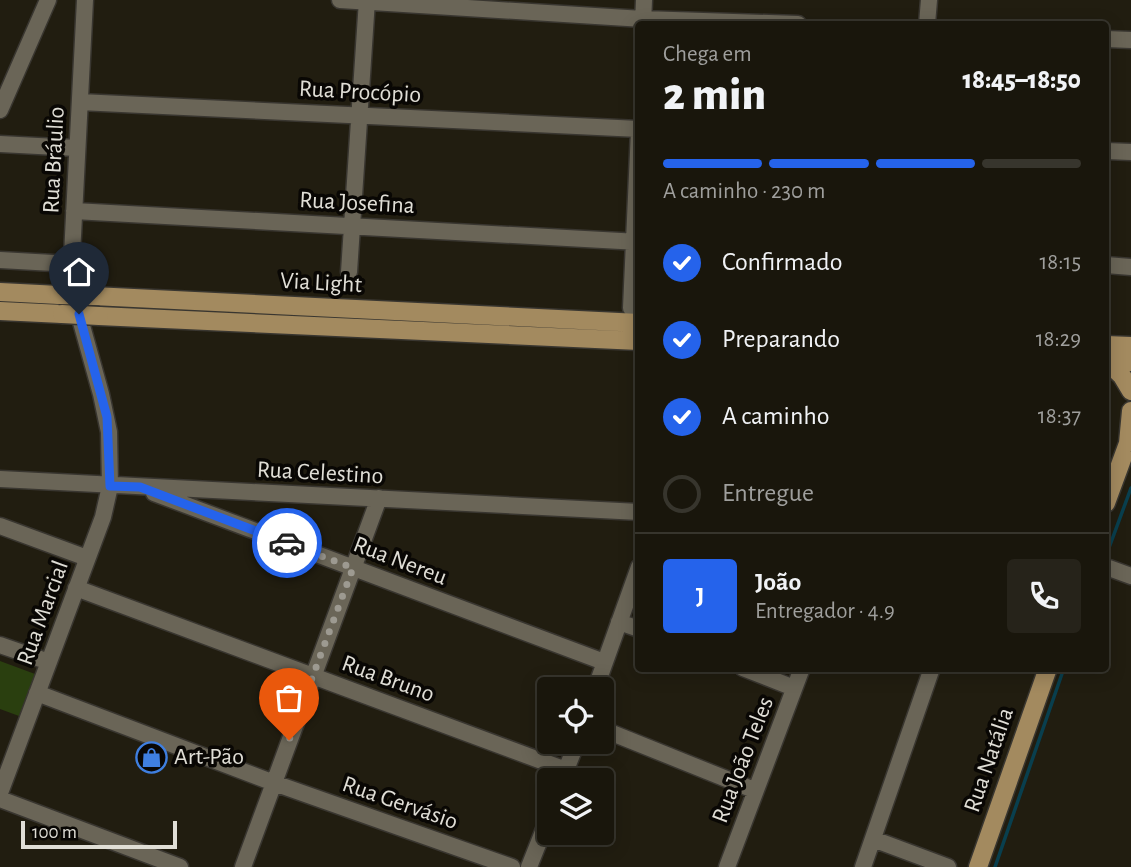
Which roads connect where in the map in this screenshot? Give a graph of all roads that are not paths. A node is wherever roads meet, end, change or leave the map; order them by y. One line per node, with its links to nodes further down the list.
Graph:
1 (48, 0): 13 (street)
2 (85, 0): 12 (street, Rua Bráulio)
3 (340, 0): 6 (street)
4 (644, 0): 8 (street)
5 (929, 0): 9 (street)
6 (367, 1): 7 (street); 14 (street)
7 (635, 21)
8 (643, 21)
9 (927, 21)
10 (1109, 39): 11 (street)
11 (1131, 40)
12 (80, 102): 14 (street, Rua Procópio); 17 (street, Rua Bráulio)
13 (0, 110)
14 (359, 114): 15 (street, Rua Procópio); 21 (street)
15 (635, 130)
16 (0, 144): 17 (street)
17 (76, 148): 20 (street, Rua Bráulio)
18 (1109, 151): 19 (street)
19 (1131, 152)
20 (74, 211): 21 (street, Rua Josefina); 24 (street, Rua Bráulio)
21 (352, 225): 22 (street, Rua Josefina); 27 (street)
22 (635, 242)
23 (0, 260): 24 (street)
24 (71, 264): 43 (street, Rua Bráulio)
25 (1109, 265): 26 (street)
26 (1131, 267)
27 (349, 272)
28 (0, 292): 30 (main road, Via Light, bridge)
29 (0, 311): 33 (main road, Via Light, bridge)
30 (635, 316)
31 (1131, 339): 32 (street)
32 (1109, 340)
33 (635, 341)
34 (1109, 345): 35 (main road)
35 (1131, 346)
36 (1109, 362): 37 (main road)
37 (1131, 362)
38 (1109, 365): 39 (main road)
39 (1131, 391)
40 (1131, 411): 41 (main road)
41 (1129, 439): 45 (main road)
42 (0, 479): 43 (street, Rua Celestino)
43 (110, 486): 44 (street, Rua Celestino); 49 (street, Rua Marcial)
44 (140, 487): 46 (street, Rua Celestino); 50 (street, Rua Nereu)
45 (1109, 495)
46 (379, 498): 47 (street, Rua Celestino); 50 (street)
47 (635, 512)
48 (0, 526): 49 (street)
49 (88, 558): 54 (street, Rua Marcial)
50 (353, 568): 59 (street, Rua Nereu); 64 (street)
51 (1109, 568): 52 (street)
52 (1131, 576)
53 (635, 578): 55 (street)
54 (76, 588): 58 (street, Rua Marcial); 64 (street, Rua Bruno)
55 (619, 622): 56 (street); 59 (street)
56 (635, 628)
57 (0, 645): 58 (street)
58 (49, 662): 67 (street, Rua Marcial)
59 (604, 662): 65 (street)
60 (753, 672): 66 (street)
61 (800, 672): 66 (street, Rua João Teles)
62 (931, 672): 74 (street)
63 (1047, 672): 83 (main road, Rua Natália)
64 (313, 676): 69 (street, Rua Bruno); 70 (street)
65 (599, 677)
66 (794, 688): 71 (street, Rua João Teles)
67 (37, 693): 70 (street, Rua Gervásio); 72 (street, Rua Marcial)
68 (614, 734): 71 (street)
69 (546, 768)
70 (274, 783): 77 (street); 78 (street, Rua Gervásio)
71 (754, 790): 80 (street, Rua João Teles)
72 (0, 793)
73 (0, 799): 76 (street)
74 (873, 839): 81 (street); 82 (street)
75 (538, 845): 79 (street)
76 (180, 867)
77 (243, 867)
78 (512, 867)
79 (529, 867)
80 (727, 867)
81 (863, 867)
82 (948, 867)
83 (978, 867)

